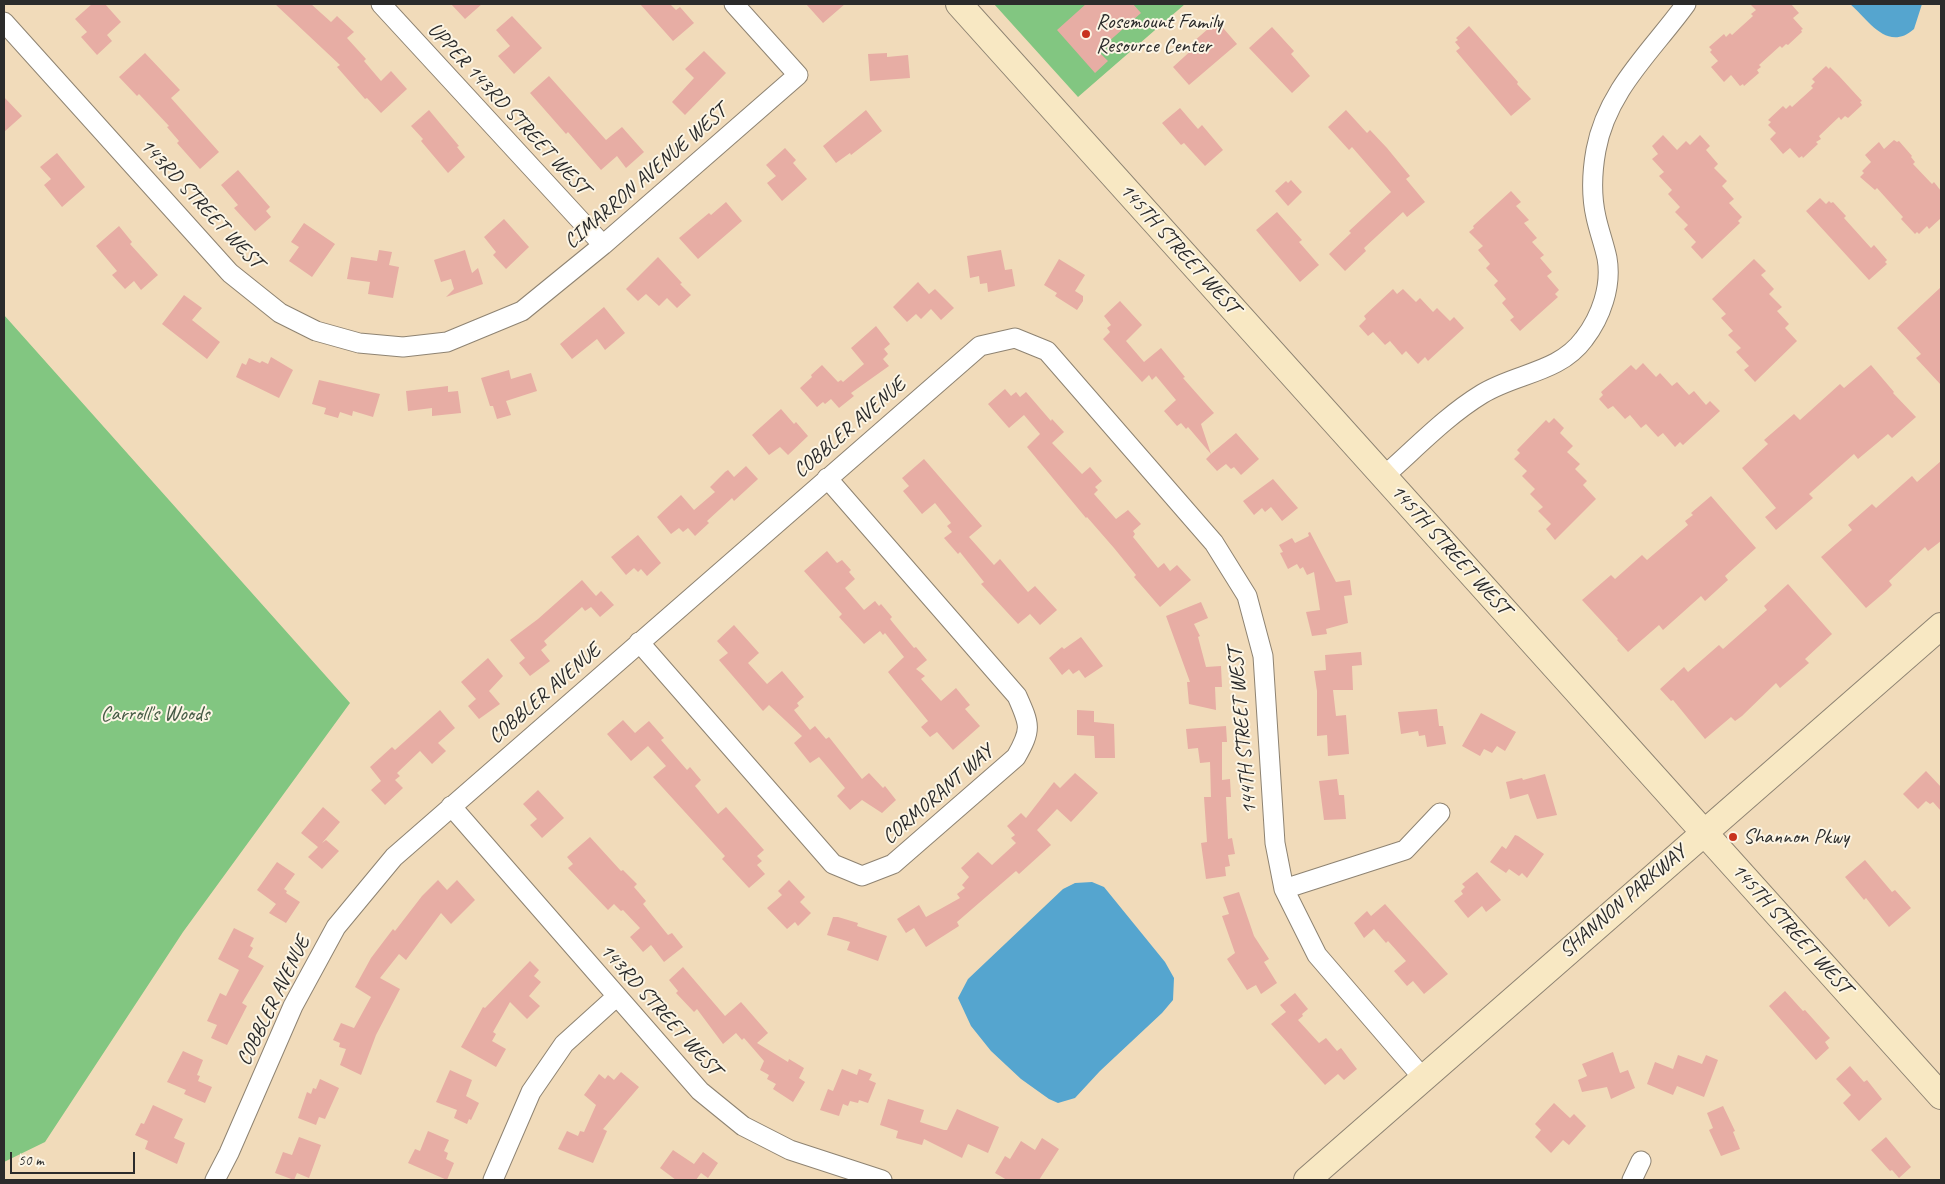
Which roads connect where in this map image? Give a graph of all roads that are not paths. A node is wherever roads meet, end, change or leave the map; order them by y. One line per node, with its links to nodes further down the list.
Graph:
1 (381, 4): 6 (street, UPPER 143RD STREET WEST)
2 (734, 4): 6 (street, CIMARRON AVENUE WEST)
3 (959, 4): 9 (street, 145TH STREET WEST)
4 (1686, 4): 9 (street)
5 (4, 22): 7 (street, 143RD STREET WEST)
6 (603, 245): 7 (street, CIMARRON AVENUE WEST)
7 (522, 311)
8 (1015, 338): 10 (street, COBBLER AVENUE); 16 (street, 144TH STREET WEST)
9 (1384, 476): 15 (street, 145TH STREET WEST)
10 (827, 478): 12 (street, COBBLER AVENUE); 12 (street, CORMORANT WAY)
11 (1941, 626): 15 (street, SHANNON PARKWAY)
12 (639, 642): 13 (street, COBBLER AVENUE)
13 (451, 806): 17 (street, 143RD STREET WEST); 21 (street, COBBLER AVENUE)
14 (1440, 813): 16 (street)
15 (1704, 832): 18 (street, SHANNON PARKWAY); 19 (street, 145TH STREET WEST)
16 (1284, 888): 18 (street, 144TH STREET WEST)
17 (616, 997): 22 (street); 23 (street, 143RD STREET WEST)
18 (1423, 1078): 24 (street, SHANNON PARKWAY)
19 (1941, 1096)
20 (1641, 1161): 25 (street)
21 (215, 1180)
22 (493, 1180)
23 (882, 1180)
24 (1307, 1180)
25 (1632, 1180)

